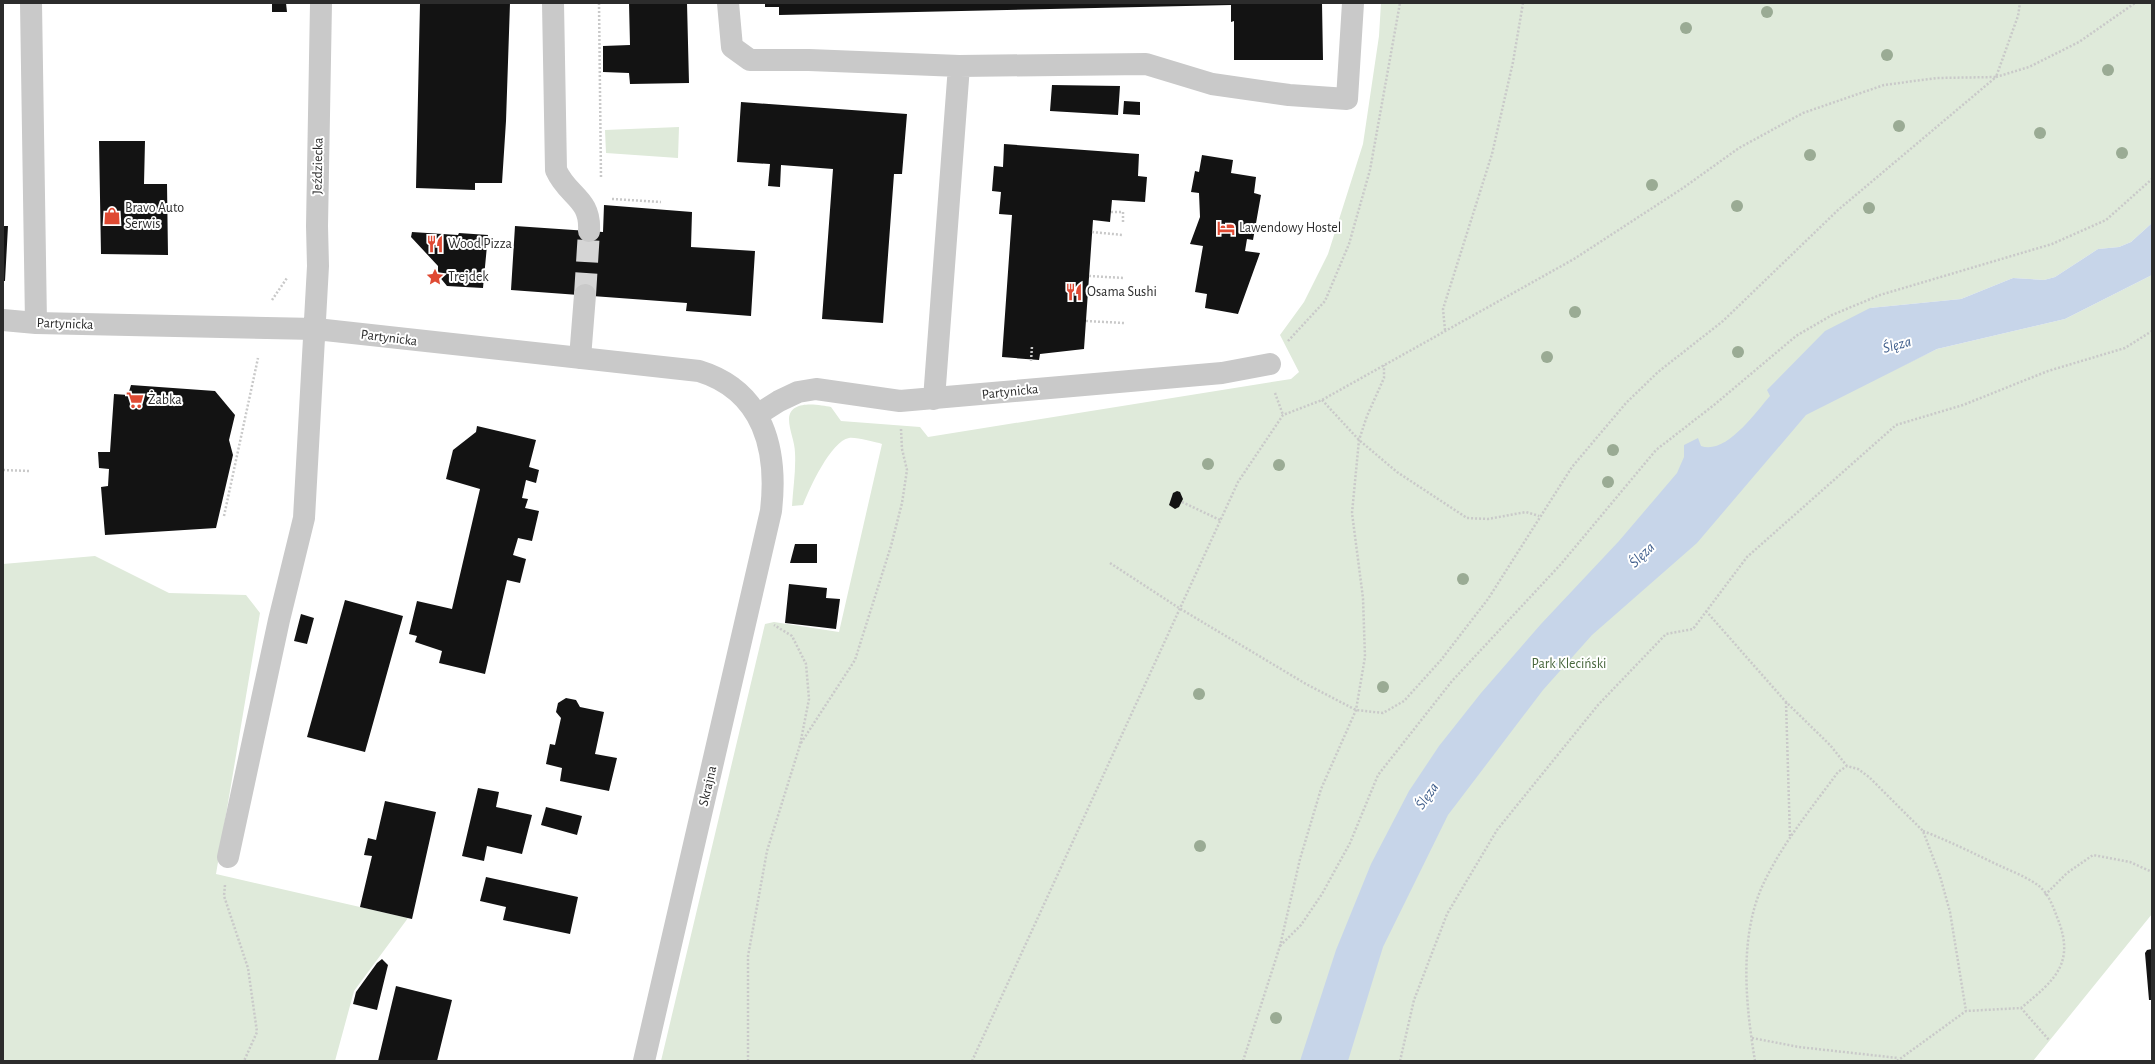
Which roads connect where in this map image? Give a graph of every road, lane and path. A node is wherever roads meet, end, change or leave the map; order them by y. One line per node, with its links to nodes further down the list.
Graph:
1 (31, 3): 28 (street)
2 (321, 3): 30 (street, Jeździecka)
3 (554, 3): 14 (street)
4 (599, 3): 14 (path)
5 (728, 3): 11 (street)
6 (1353, 3): 11 (street)
7 (1400, 3): 37 (path)
8 (1523, 3): 31 (path)
9 (2020, 3): 12 (path)
10 (2135, 3): 12 (path)
11 (959, 66): 39 (street)
12 (1996, 77): 31 (path); 50 (path)
13 (2152, 179): 65 (path)
14 (593, 200): 15 (path); 18 (street)
15 (661, 202)
16 (1111, 212): 17 (path)
17 (1123, 222)
18 (589, 231)
19 (1092, 232): 20 (path)
20 (1123, 235)
21 (290, 274): 25 (path)
22 (1089, 276): 23 (path)
23 (1124, 278)
24 (585, 295): 36 (street)
25 (272, 303)
26 (3, 320): 28 (street, Partynicka)
27 (1086, 322): 29 (path)
28 (36, 323): 30 (street, Partynicka)
29 (1124, 323)
30 (316, 329): 36 (street, Partynicka); 62 (street, Jeździecka)
31 (1445, 330): 38 (path)
32 (2152, 330): 54 (path)
33 (264, 357): 35 (path)
34 (251, 358): 35 (path)
35 (258, 358): 49 (path)
36 (580, 358): 42 (street, Partynicka)
37 (1270, 364): 39 (street, Partynicka); 43 (path)
38 (1384, 365): 40 (path); 44 (path)
39 (934, 399): 41 (street, Partynicka)
40 (1322, 400): 43 (path); 44 (path)
41 (900, 401): 42 (street, Partynicka); 58 (path)
42 (757, 415): 48 (street, Partynicka)
43 (1283, 415): 51 (path)
44 (1359, 440): 50 (path); 57 (path)
45 (3, 470): 46 (path)
46 (29, 471)
47 (1182, 502): 51 (path)
48 (770, 511): 55 (street, Skrajna)
49 (224, 516)
50 (1539, 516): 57 (path)
51 (1220, 520): 53 (path)
52 (1110, 563): 53 (path)
53 (1179, 608): 57 (path); 74 (path)
54 (1706, 611): 56 (path); 76 (path)
55 (747, 617): 58 (path); 72 (street, Skrajna)
56 (1786, 702): 59 (path); 61 (path)
57 (1356, 710): 65 (path)
58 (800, 745): 73 (path)
59 (1847, 766): 60 (path); 61 (path)
60 (1923, 831): 64 (path); 67 (path)
61 (1790, 838): 68 (path)
62 (228, 857): 71 (path)
63 (2152, 872): 64 (path)
64 (2045, 895): 66 (path)
65 (1280, 946): 75 (path)
66 (2020, 1008): 67 (path); 69 (path)
67 (1966, 1011): 70 (path)
68 (1752, 1038): 70 (path); 77 (path)
69 (2049, 1040)
70 (1898, 1060)
71 (244, 1061)
72 (644, 1061)
73 (748, 1061)
74 (972, 1061)
75 (1243, 1061)
76 (1400, 1061)
77 (1756, 1061)

